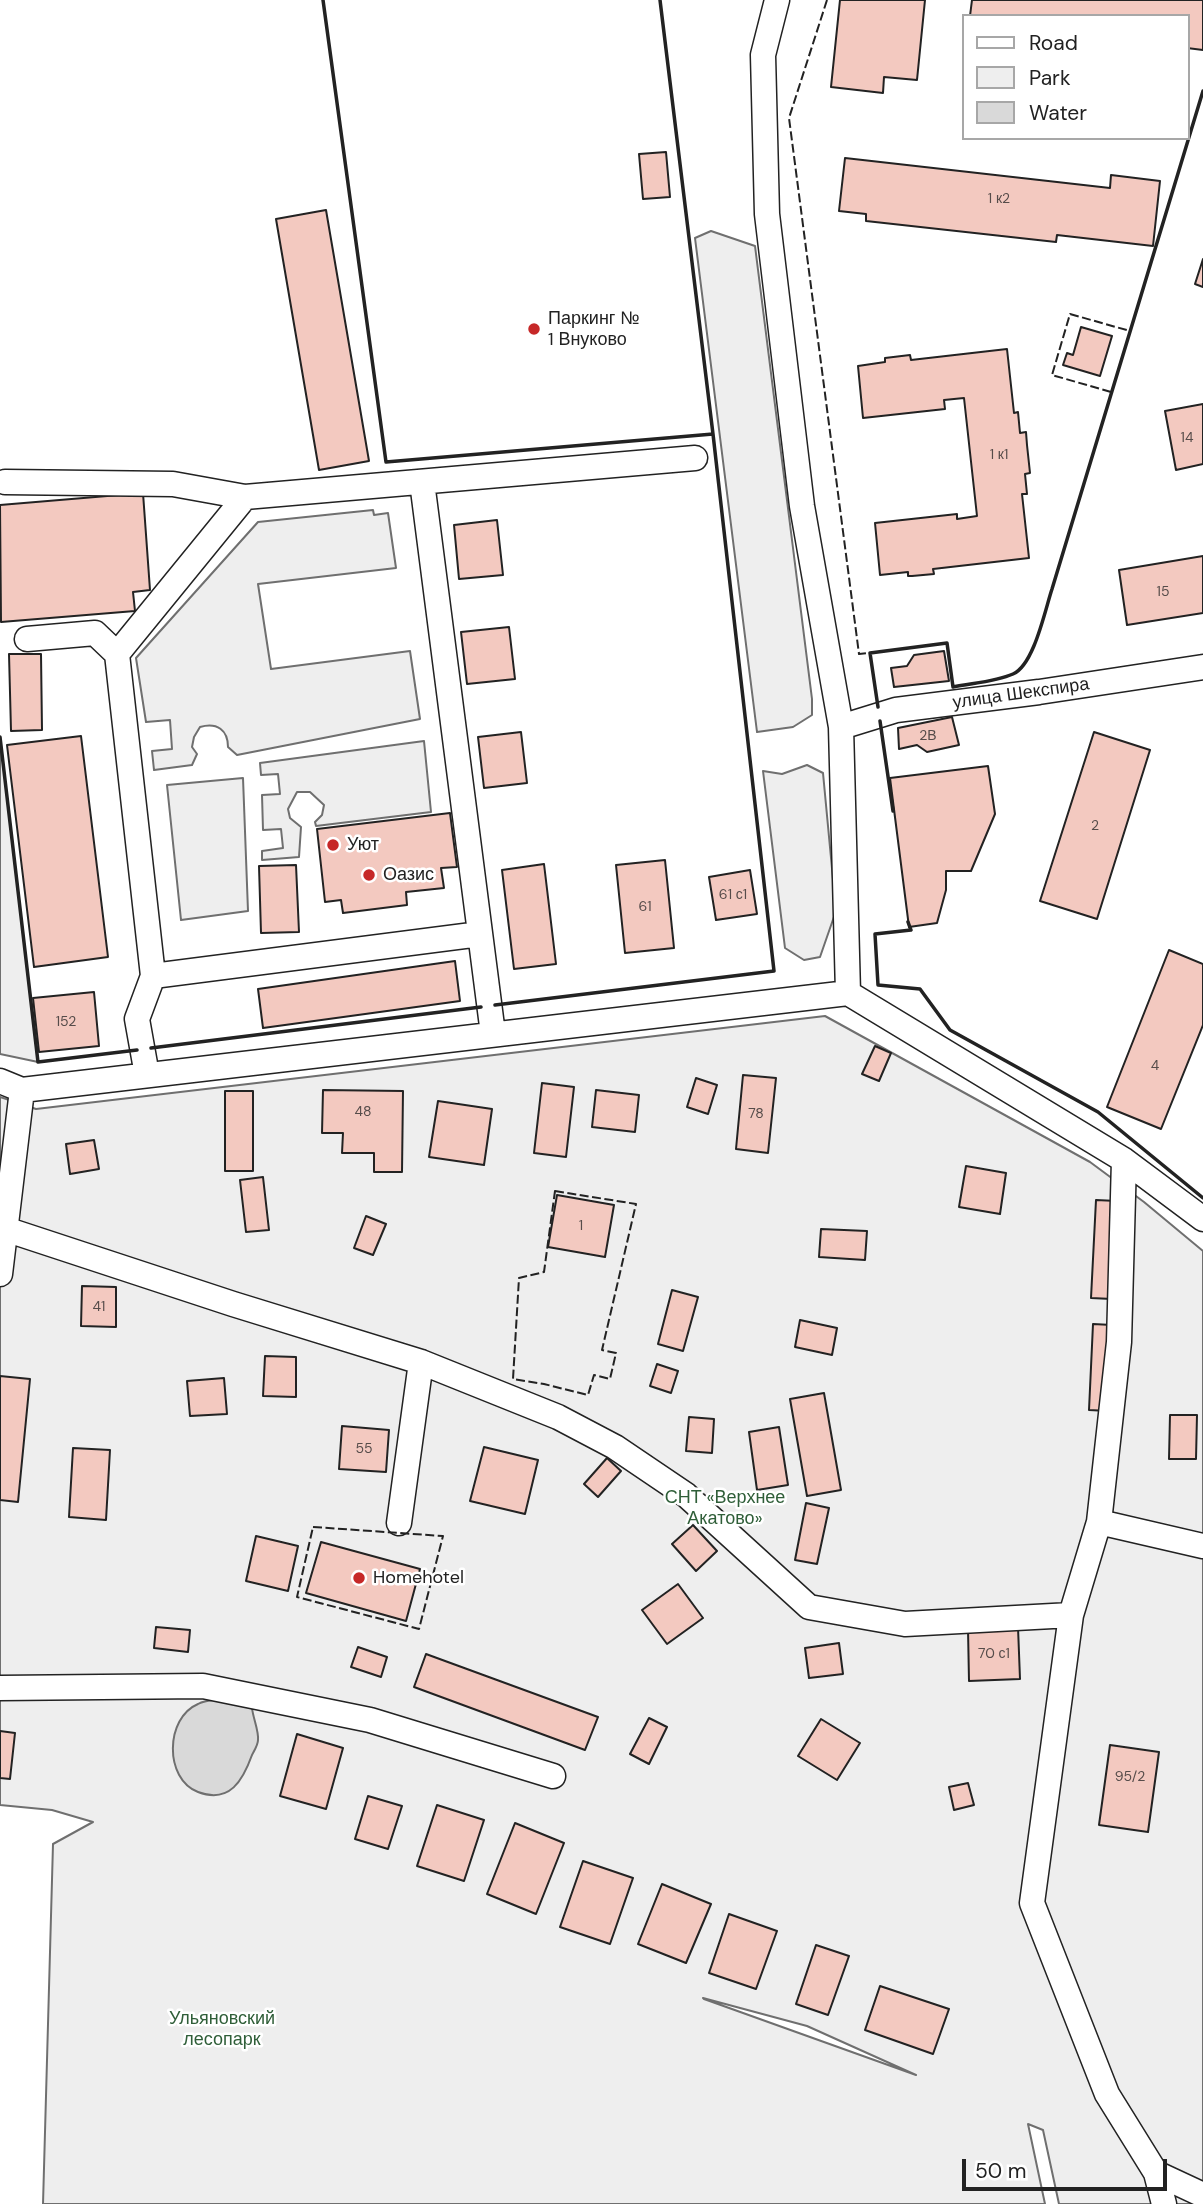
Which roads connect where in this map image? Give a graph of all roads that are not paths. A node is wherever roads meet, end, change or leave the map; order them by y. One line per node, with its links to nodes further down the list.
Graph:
1 (777, 0): 9 (street)
2 (695, 458): 4 (street)
3 (5, 482): 5 (street)
4 (422, 482): 5 (street); 10 (street)
5 (245, 497): 7 (street)
6 (27, 639): 7 (street)
7 (117, 654): 11 (street)
8 (1203, 667): 9 (street, улица Шекспира)
9 (841, 727): 12 (street)
10 (480, 934): 11 (street); 13 (street)
11 (153, 975): 14 (street)
12 (848, 993): 13 (street); 16 (street)
13 (493, 1034): 14 (street)
14 (147, 1075): 15 (street)
15 (11, 1086): 18 (street)
16 (1124, 1160): 17 (street); 21 (street)
17 (1203, 1219)
18 (5, 1229): 19 (street); 20 (street)
19 (0, 1275)
20 (421, 1362): 22 (street); 24 (street)
21 (1100, 1522): 23 (street); 24 (street)
22 (399, 1523)
23 (1203, 1546)
24 (1071, 1615): 27 (street)
25 (0, 1688): 26 (street)
26 (553, 1776)
27 (1156, 2173): 28 (street); 29 (street)
28 (1203, 2195)
29 (1164, 2204)

